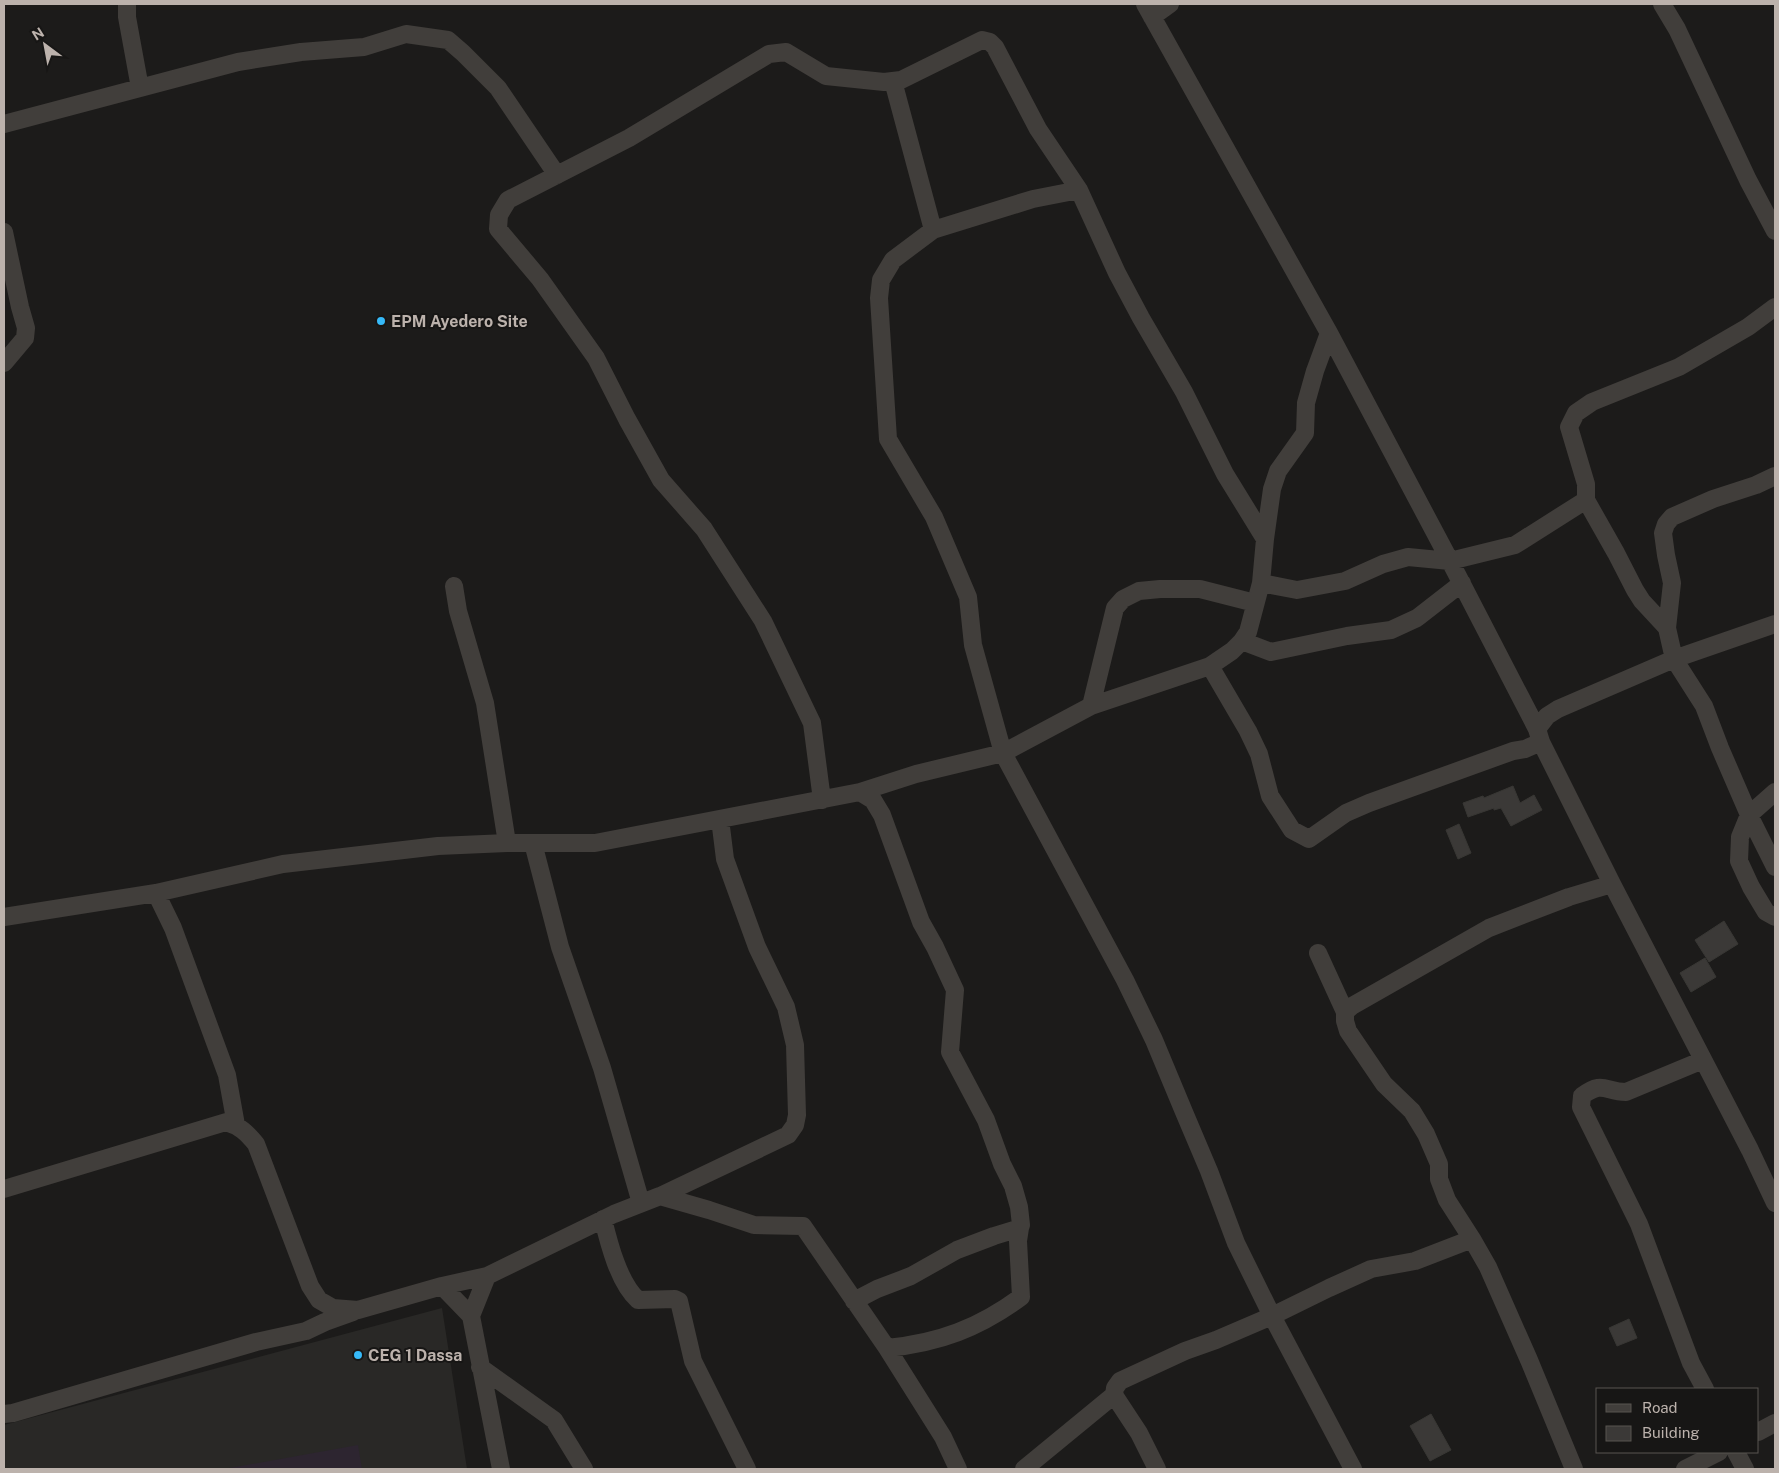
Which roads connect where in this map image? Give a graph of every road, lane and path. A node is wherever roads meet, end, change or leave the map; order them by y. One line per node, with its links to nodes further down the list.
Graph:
1 (127, 4): 6 (street)
2 (1170, 4): 4 (street)
3 (1662, 4): 11 (street)
4 (1148, 11): 14 (street)
5 (893, 81): 8 (street); 9 (street); 10 (street)
6 (140, 88): 7 (street); 8 (street)
7 (4, 124)
8 (557, 175): 34 (street)
9 (1079, 190): 10 (street); 18 (street)
10 (933, 230): 31 (street)
11 (1775, 231)
12 (4, 232): 15 (street)
13 (1775, 307): 17 (street)
14 (1328, 334): 18 (street); 19 (street)
15 (4, 363)
16 (1775, 476): 25 (street)
17 (1586, 500): 19 (street); 25 (street)
18 (1264, 539): 20 (street)
19 (1450, 561): 20 (street); 21 (street)
20 (1261, 583): 23 (street)
21 (1462, 583): 26 (street); 30 (street)
22 (454, 586): 37 (street)
23 (1255, 603): 26 (street); 29 (street)
24 (1775, 624): 27 (street)
25 (1667, 628): 27 (street)
26 (1242, 641): 28 (street)
27 (1674, 659): 30 (street); 35 (street)
28 (1210, 666): 29 (street); 30 (street)
29 (1091, 706): 31 (street)
30 (1539, 735): 40 (street)
31 (1003, 753): 32 (street); 60 (street)
32 (860, 792): 34 (street); 53 (street)
33 (1775, 792): 35 (street)
34 (822, 800): 36 (street)
35 (1749, 815): 39 (street); 43 (street)
36 (720, 819): 38 (street); 49 (street)
37 (507, 843): 38 (street); 41 (street)
38 (532, 844): 50 (street)
39 (1775, 867)
40 (1612, 884): 45 (street); 46 (street)
41 (156, 893): 42 (street); 47 (street)
42 (4, 917)
43 (1775, 917)
44 (1318, 952): 45 (street)
45 (1345, 1012): 54 (street)
46 (1702, 1060): 51 (street); 63 (street)
47 (236, 1125): 48 (street); 58 (street)
48 (4, 1189)
49 (660, 1196): 50 (street); 57 (street)
50 (641, 1203): 52 (street)
51 (1775, 1203)
52 (603, 1219): 55 (street); 72 (street)
53 (1020, 1228): 57 (street); 61 (street)
54 (1472, 1239): 60 (street); 77 (street)
55 (487, 1276): 56 (street); 59 (street)
56 (442, 1286): 58 (street); 59 (street)
57 (854, 1301): 61 (street)
58 (358, 1310): 65 (street)
59 (471, 1316): 62 (street)
60 (1272, 1316): 64 (street); 76 (street)
61 (887, 1348): 73 (street)
62 (480, 1367): 70 (street); 71 (street)
63 (1705, 1388)
64 (1114, 1395): 74 (street); 75 (street)
65 (4, 1414)
66 (1775, 1423): 67 (street)
67 (1759, 1431)
68 (1717, 1453): 78 (street)
69 (1737, 1453): 79 (street)
70 (501, 1469)
71 (584, 1469)
72 (748, 1469)
73 (958, 1469)
74 (1024, 1469)
75 (1157, 1469)
76 (1353, 1469)
77 (1574, 1469)
78 (1685, 1469)
79 (1745, 1469)

